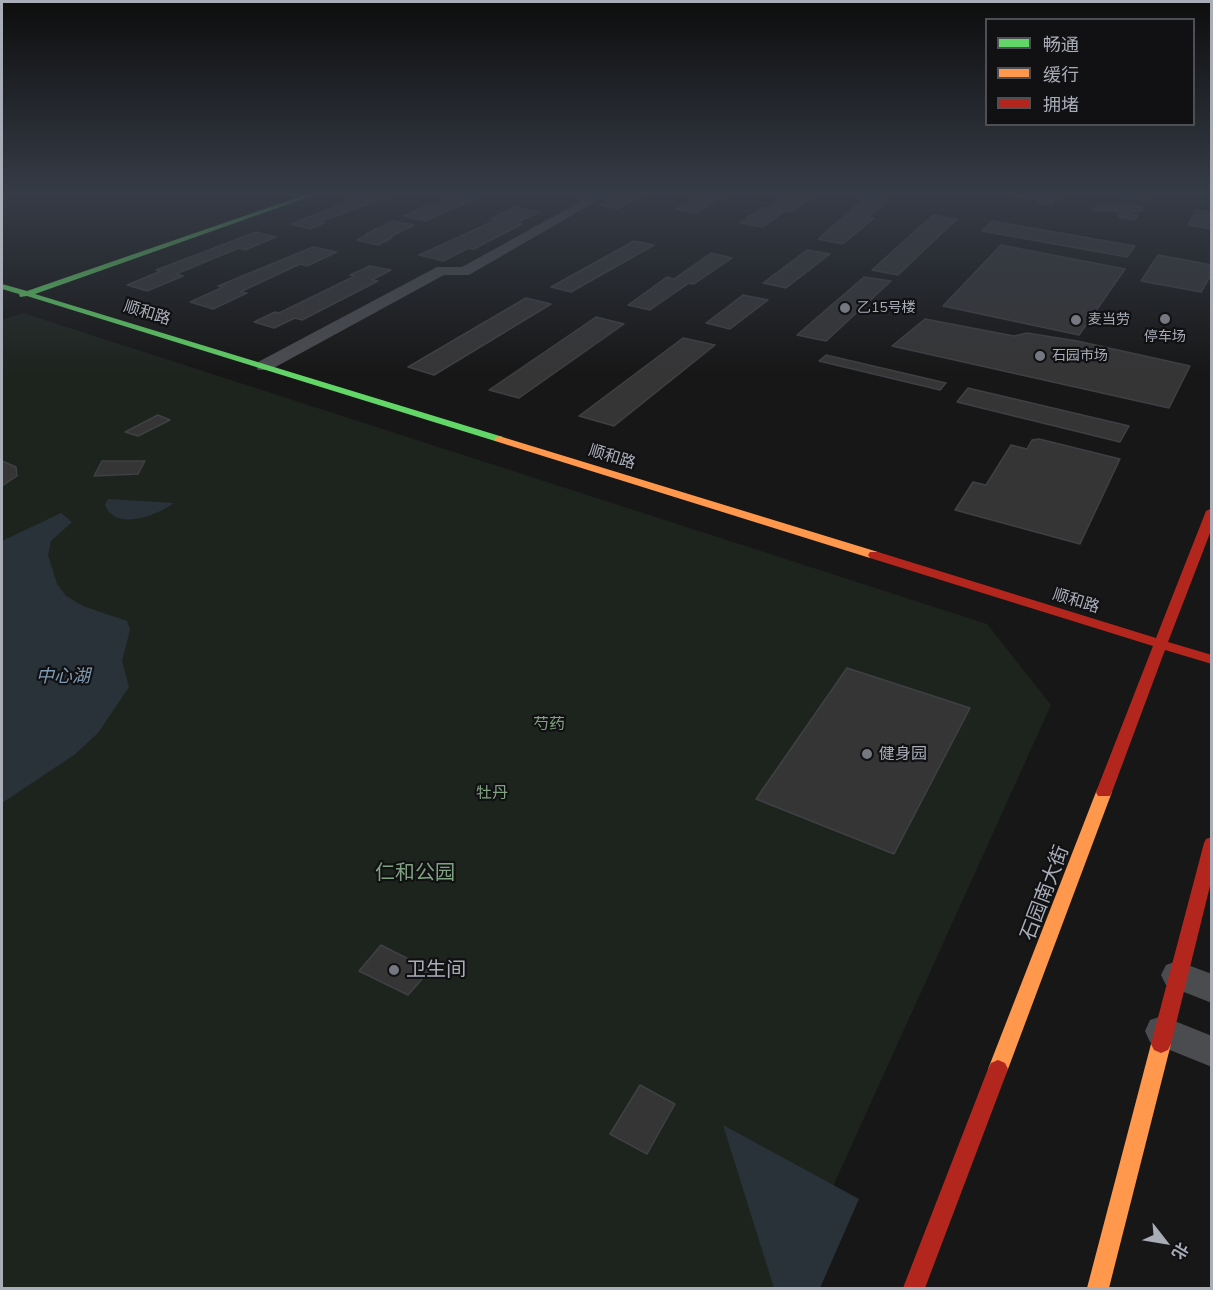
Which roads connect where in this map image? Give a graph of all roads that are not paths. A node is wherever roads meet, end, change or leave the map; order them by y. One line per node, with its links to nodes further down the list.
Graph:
1 (138, 255): 5 (main road)
2 (494, 255): 8 (street)
3 (2, 274): 5 (main road, 顺和路)
4 (2, 286): 6 (main road, 顺和路)
5 (44, 288): 6 (main road); 8 (main road, 顺和路)
6 (28, 293): 7 (main road); 8 (main road, 顺和路)
7 (6, 301)
8 (270, 363): 10 (main road, 顺和路)
9 (1212, 511): 10 (main road, 石园南大街)
10 (1162, 638): 11 (main road, 顺和路); 12 (main road, 顺和路); 18 (main road, 石园南大街)
11 (1212, 646)
12 (1212, 660)
13 (1212, 843): 14 (main road)
14 (1177, 975): 15 (street); 16 (main road)
15 (1212, 989)
16 (1162, 1031): 17 (street); 19 (main road)
17 (1212, 1052)
18 (914, 1288)
19 (1098, 1288)

